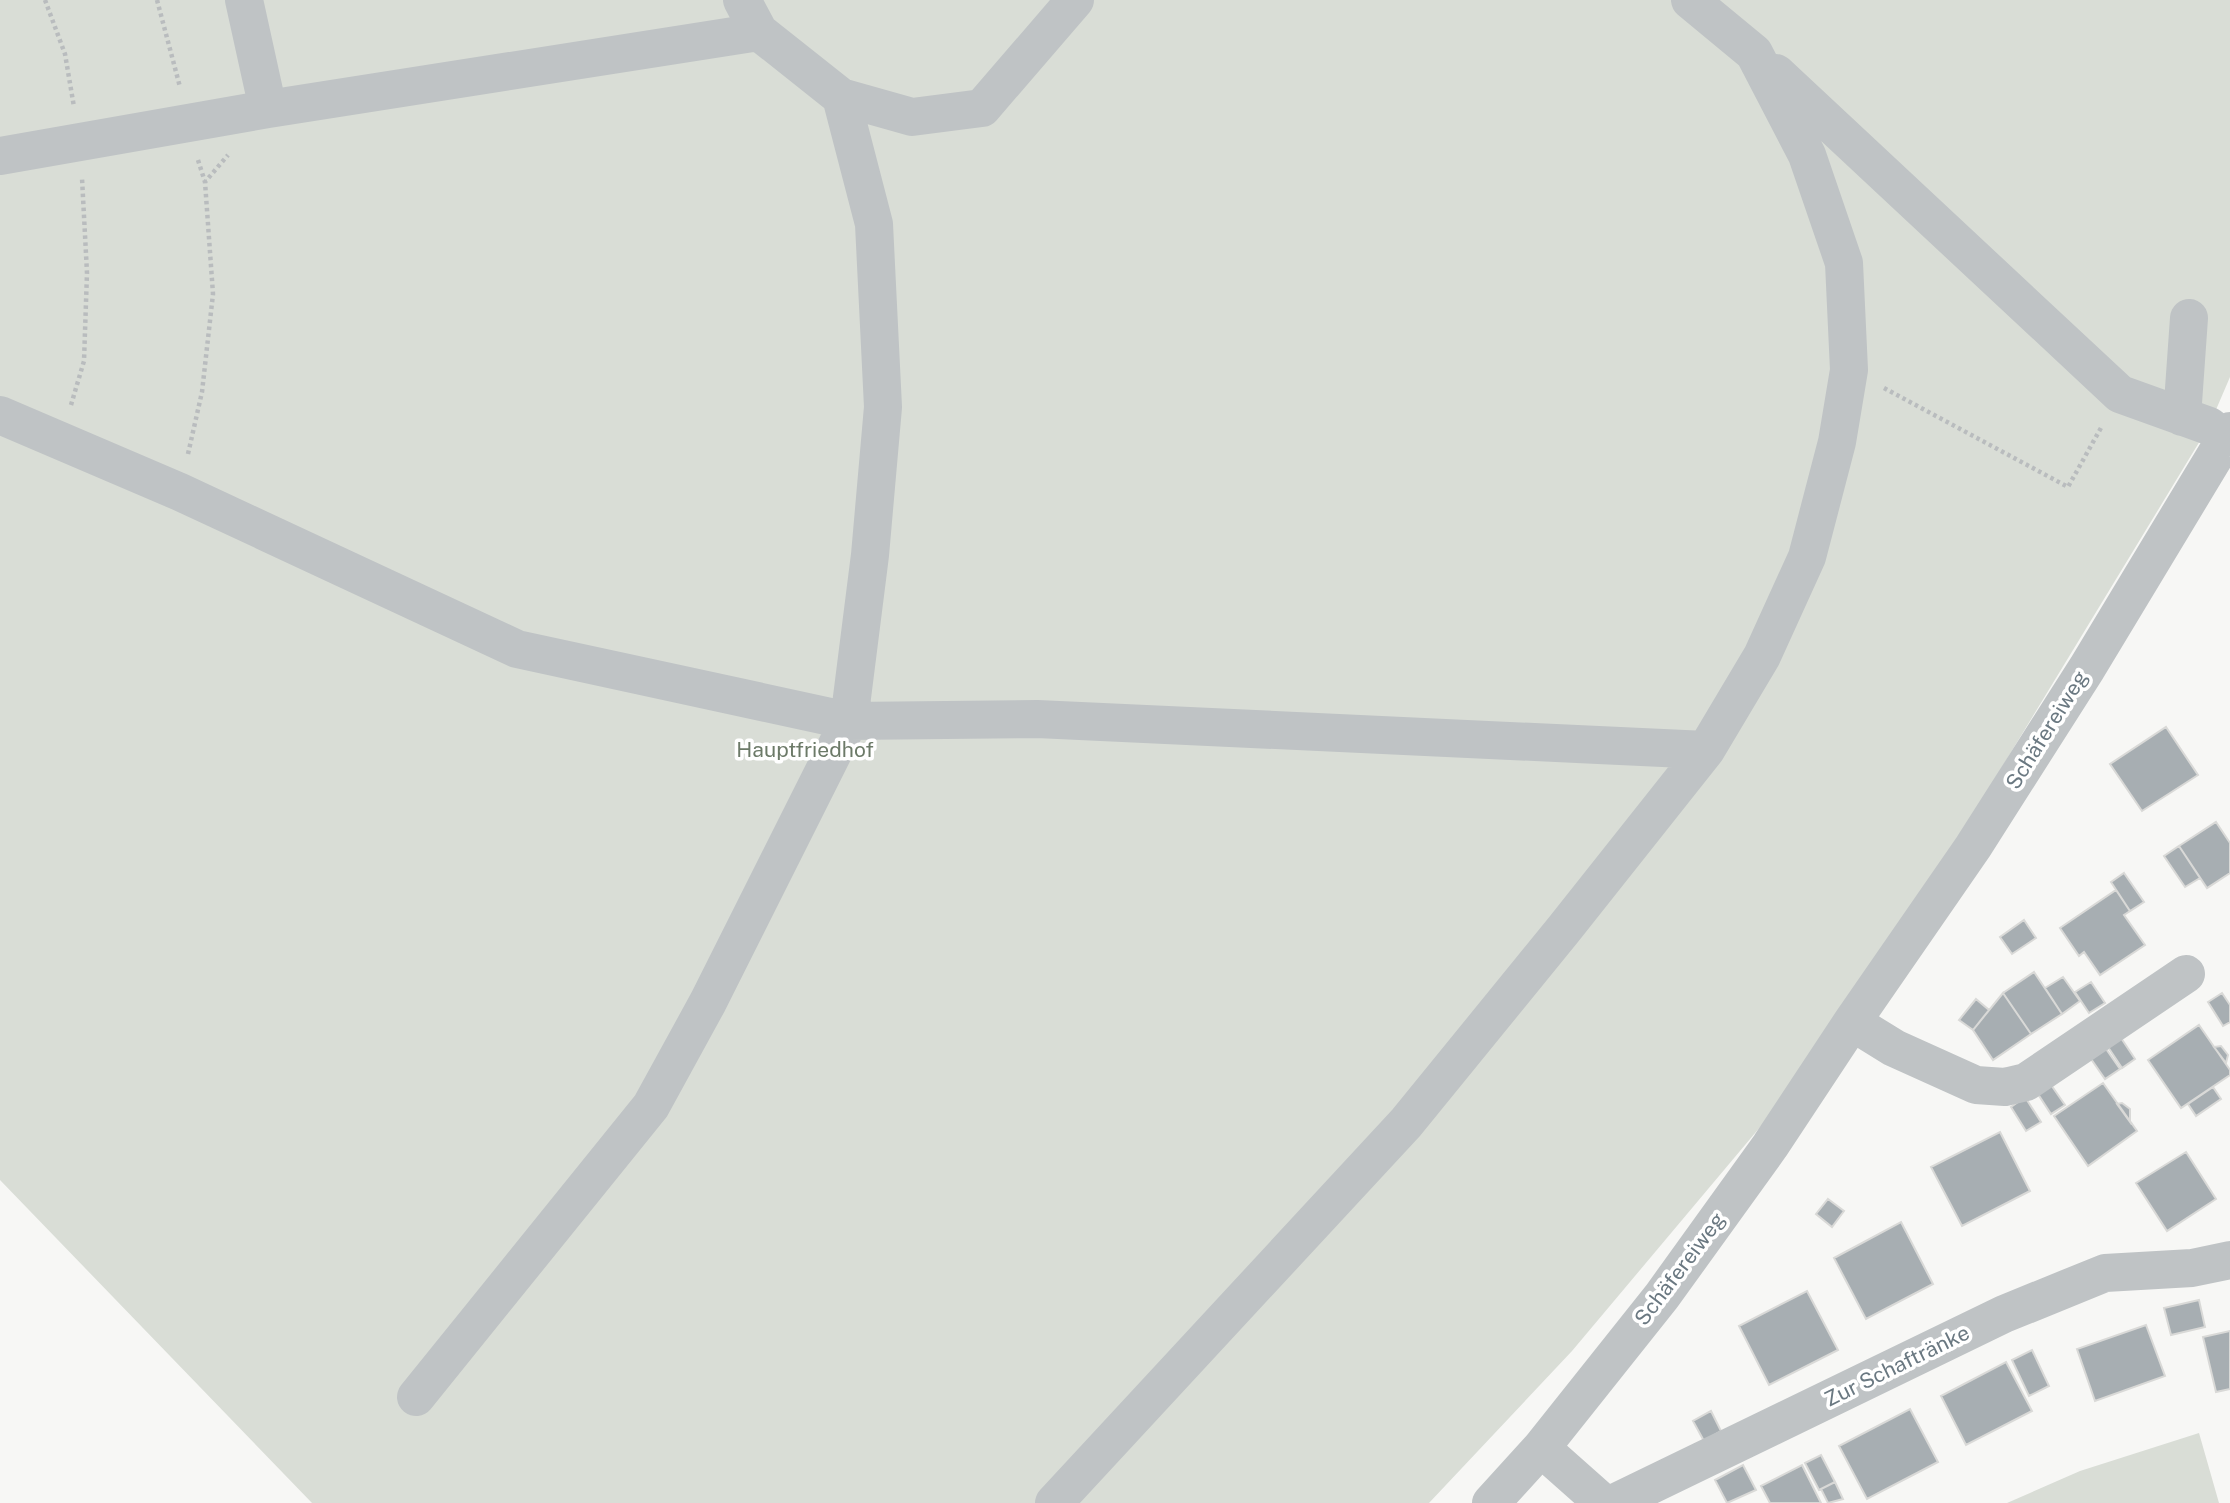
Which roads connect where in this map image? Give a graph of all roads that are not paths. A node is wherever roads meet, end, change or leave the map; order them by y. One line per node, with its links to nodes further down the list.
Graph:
1 (244, 0): 7 (street)
2 (1075, 0): 6 (street)
3 (1690, 0): 5 (street)
4 (751, 16): 6 (street); 7 (street)
5 (1754, 53): 11 (street); 14 (street)
6 (841, 97): 13 (street)
7 (268, 109): 8 (street)
8 (0, 156)
9 (2189, 318): 11 (street)
10 (0, 415): 13 (street)
11 (2182, 416): 12 (street)
12 (2228, 434): 16 (street, Schäfereiweg)
13 (849, 721): 14 (street); 20 (street)
14 (1706, 750): 22 (street)
15 (2186, 974): 16 (street)
16 (1852, 1022): 21 (street, Schäfereiweg)
17 (2230, 1260): 18 (street, Zur Schaftränke)
18 (2192, 1268): 19 (street, Zur Schaftränke); 25 (street, Zur Schaftränke)
19 (2230, 1283)
20 (416, 1397)
21 (1541, 1448): 23 (street, Schäfereiweg); 24 (street)
22 (1054, 1503)
23 (1491, 1503)
24 (1603, 1503)
25 (1614, 1503)

